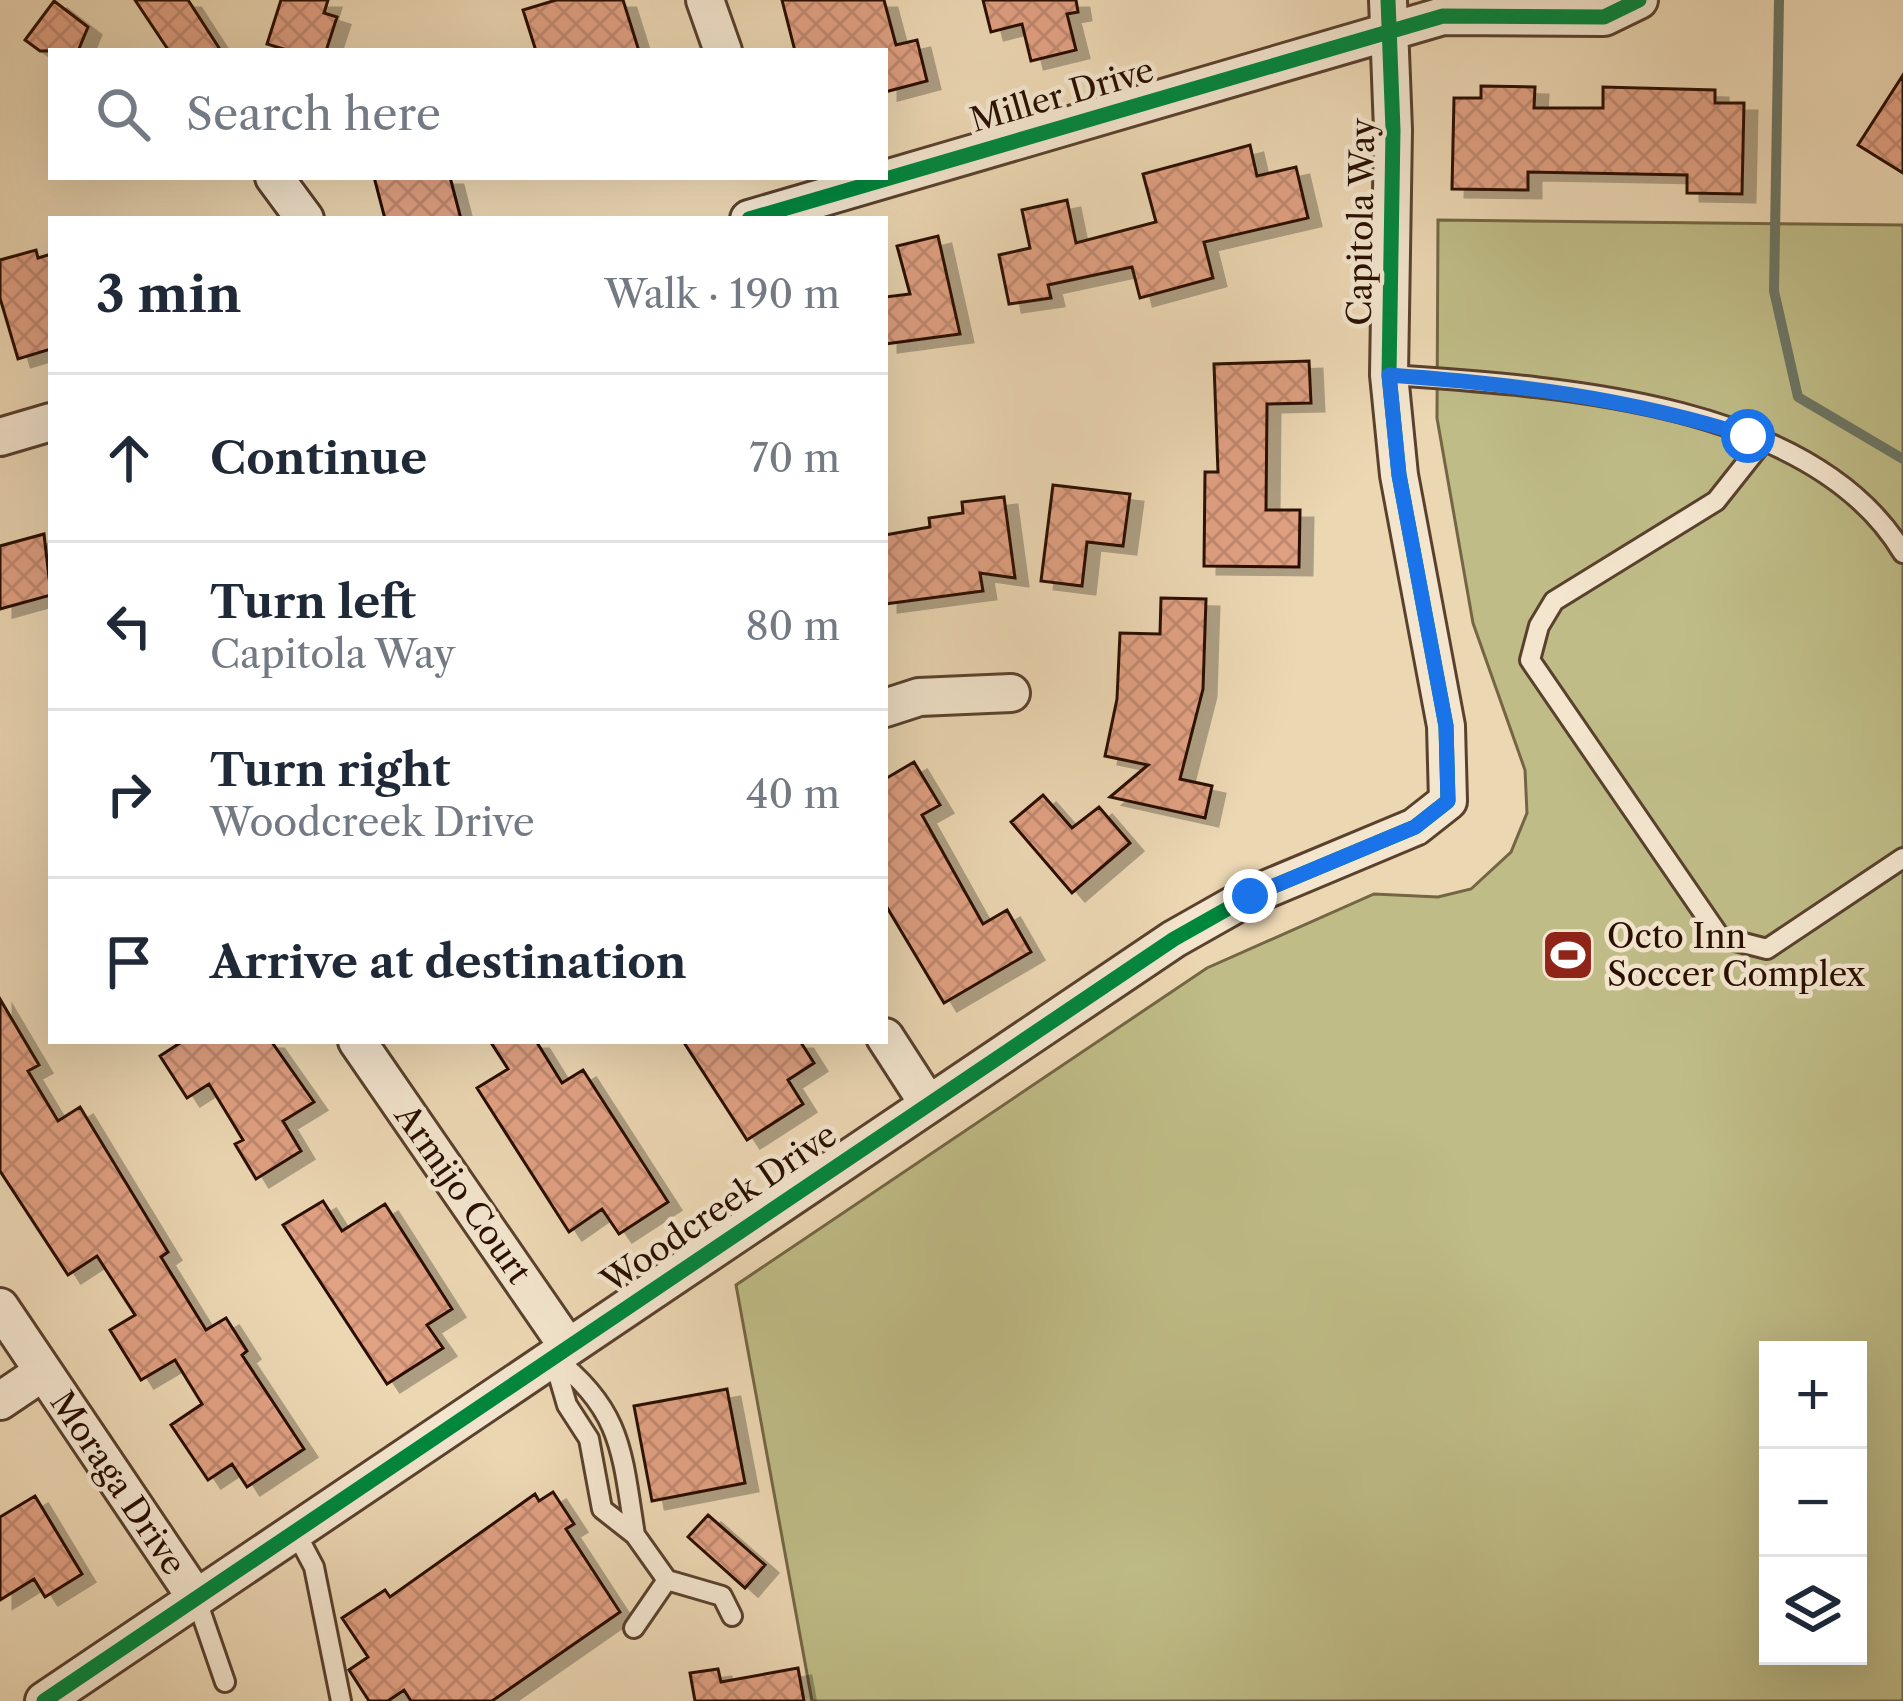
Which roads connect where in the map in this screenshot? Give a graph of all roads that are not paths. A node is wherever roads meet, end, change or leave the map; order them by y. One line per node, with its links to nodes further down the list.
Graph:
1 (705, 0): 4 (street)
2 (1639, 0): 3 (street, Miller Drive)
3 (1390, 15): 5 (street, Miller Drive); 10 (street, Capitola Way)
4 (722, 48)
5 (888, 165)
6 (276, 180): 9 (street)
7 (838, 180): 8 (street, Miller Drive)
8 (761, 203)
9 (303, 216)
10 (1389, 375): 13 (lane); 17 (street, Capitola Way)
11 (48, 423): 12 (street)
12 (0, 437)
13 (1762, 443): 14 (lane); 18 (lane)
14 (1903, 553)
15 (1011, 693): 16 (street)
16 (888, 706)
17 (1448, 801): 21 (street, Woodcreek Drive)
18 (1903, 858)
19 (888, 1042): 21 (street)
20 (359, 1044): 23 (street, Armijo Court)
21 (927, 1102): 23 (street, Woodcreek Drive)
22 (0, 1307): 24 (street, Moraga Drive)
23 (561, 1352): 26 (street, Woodcreek Drive); 27 (lane); 27 (lane)
24 (44, 1372): 25 (street); 29 (street, Moraga Drive)
25 (0, 1401)
26 (296, 1533): 29 (street, Woodcreek Drive); 34 (lane)
27 (635, 1535): 28 (lane)
28 (667, 1580): 30 (lane); 31 (lane)
29 (196, 1598): 32 (lane); 33 (street, Woodcreek Drive)
30 (732, 1616)
31 (634, 1628)
32 (225, 1682)
33 (44, 1701)
34 (341, 1701)

